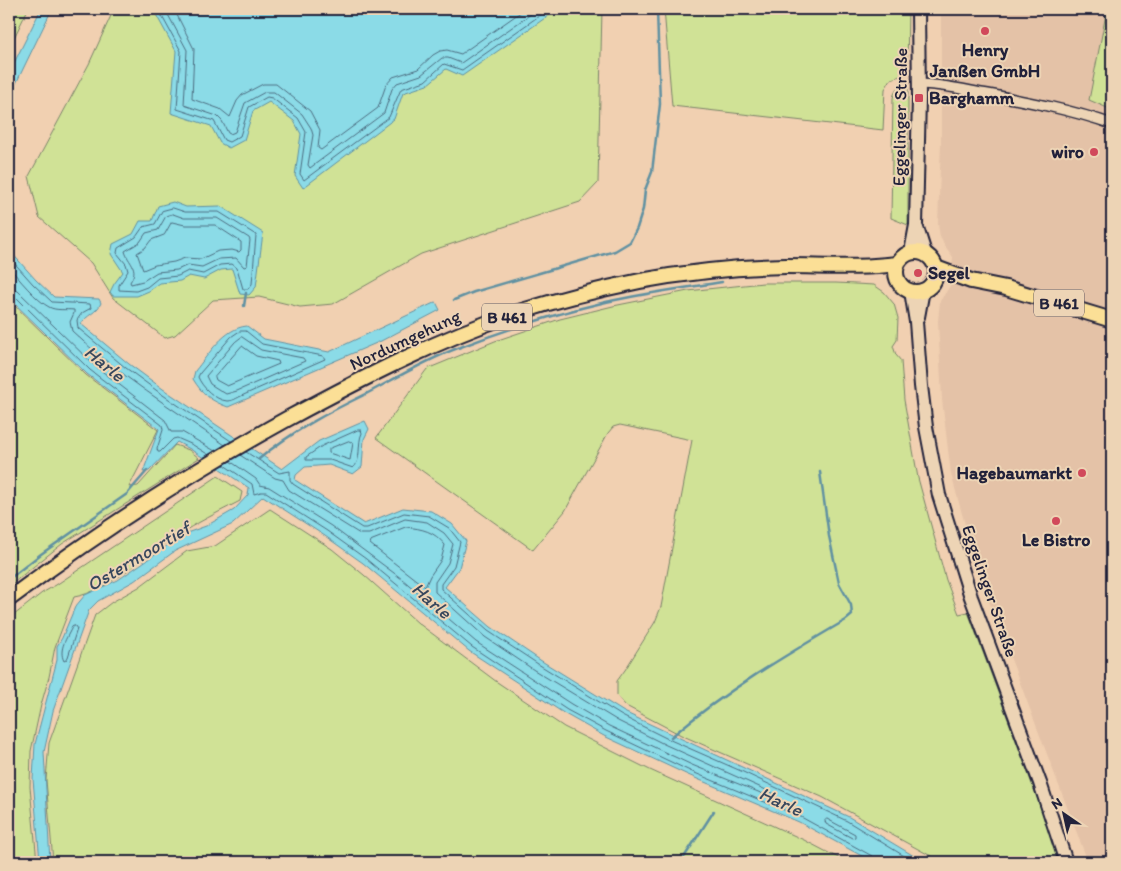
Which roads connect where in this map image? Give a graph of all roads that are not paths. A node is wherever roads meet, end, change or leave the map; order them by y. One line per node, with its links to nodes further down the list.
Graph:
1 (918, 9): 2 (street, Eggelinger Straße)
2 (918, 84): 3 (street); 4 (street, Eggelinger Straße)
3 (1112, 124)
4 (918, 253): 5 (main road); 6 (main road)
5 (897, 271): 7 (main road); 9 (main road, Nordumgehung / B 461)
6 (935, 274): 7 (main road); 8 (main road, B 461)
7 (917, 291): 10 (street, Eggelinger Straße)
8 (1112, 320)
9 (9, 599)
10 (1066, 862)

